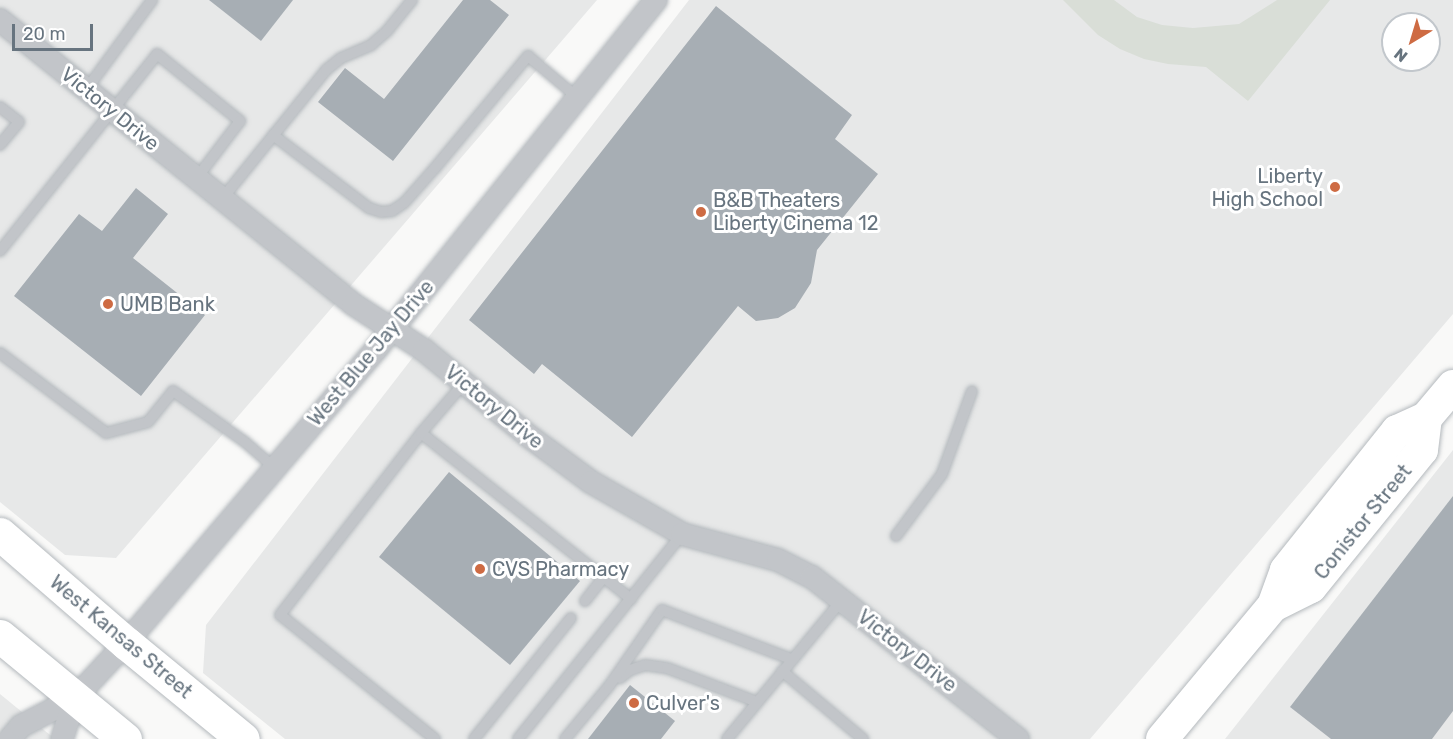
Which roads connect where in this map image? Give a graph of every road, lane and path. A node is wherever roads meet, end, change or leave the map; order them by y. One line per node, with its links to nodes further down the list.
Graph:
1 (152, 0): 5 (lane)
2 (411, 0): 9 (lane)
3 (656, 0): 6 (street, West Blue Jay Drive)
4 (0, 20): 5 (street, Victory Drive)
5 (86, 90): 8 (street, Victory Drive)
6 (578, 98): 9 (lane); 14 (street, West Blue Jay Drive)
7 (0, 107): 10 (lane)
8 (112, 111): 11 (street, Victory Drive); 11 (lane); 13 (lane)
9 (273, 135): 12 (lane)
10 (0, 145)
11 (196, 178): 12 (street, Victory Drive)
12 (222, 199): 14 (street, Victory Drive)
13 (0, 251)
14 (393, 328): 16 (street, Victory Drive); 20 (street, West Blue Jay Drive)
15 (0, 353): 20 (lane)
16 (464, 382): 19 (lane); 22 (street, Victory Drive)
17 (1453, 386): 47 (main road, Conistor Street)
18 (972, 391): 23 (lane)
19 (421, 432): 24 (lane); 40 (lane)
20 (275, 468): 30 (street, West Blue Jay Drive)
21 (0, 534): 30 (highway, West Kansas Street)
22 (682, 534): 25 (lane); 26 (street, Victory Drive)
23 (897, 536)
24 (604, 577): 25 (lane); 27 (lane)
25 (632, 598): 42 (lane)
26 (842, 600): 31 (lane); 46 (street, Victory Drive)
27 (585, 601)
28 (571, 618): 41 (lane)
29 (0, 636): 34 (highway)
30 (126, 643): 34 (street, West Blue Jay Drive); 39 (highway, West Kansas Street)
31 (791, 659): 32 (lane); 33 (lane)
32 (782, 671): 35 (lane); 45 (lane)
33 (609, 686): 35 (lane); 43 (lane)
34 (75, 698): 36 (street); 37 (street); 38 (highway)
35 (757, 702): 44 (lane)
36 (10, 739)
37 (62, 739)
38 (125, 739)
39 (243, 739)
40 (435, 739)
41 (474, 739)
42 (518, 739)
43 (565, 739)
44 (727, 739)
45 (863, 739)
46 (1018, 739)
47 (1162, 739)

